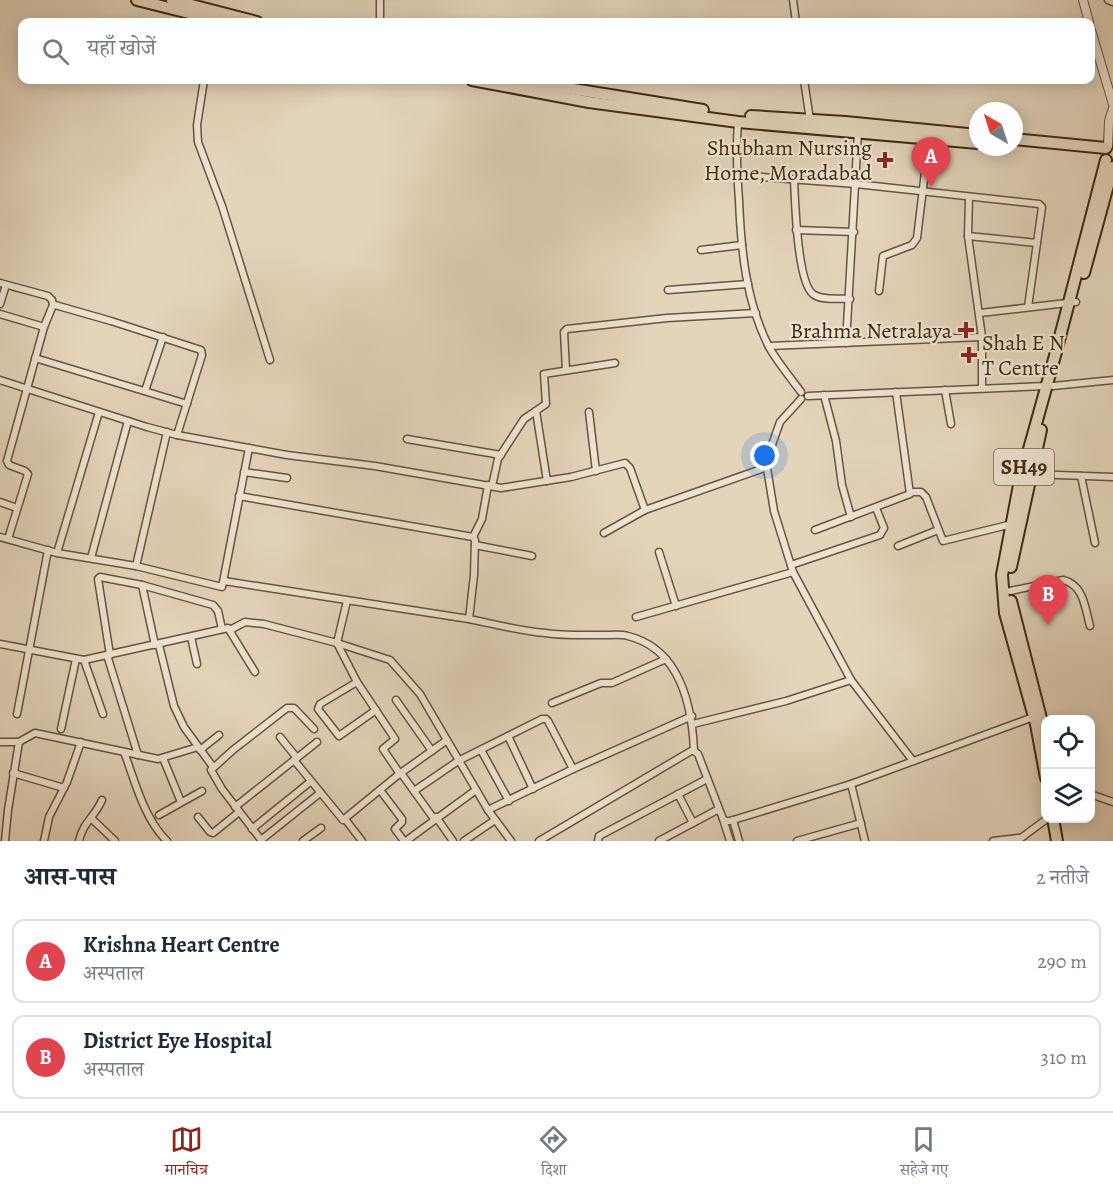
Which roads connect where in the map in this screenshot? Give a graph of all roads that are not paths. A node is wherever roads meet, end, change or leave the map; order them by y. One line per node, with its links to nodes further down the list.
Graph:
1 (137, 0): 8 (main road)
2 (172, 0): 9 (main road)
3 (380, 0): 10 (street)
4 (793, 0): 11 (street)
5 (1083, 0): 12 (street)
6 (1108, 0): 7 (street)
7 (1113, 2)
8 (206, 18)
9 (242, 18)
10 (381, 18)
11 (795, 18)
12 (1088, 18)
13 (1095, 44): 18 (street)
14 (203, 84): 57 (street)
15 (493, 84): 20 (main road)
16 (540, 84): 19 (main road)
17 (805, 84): 19 (street)
18 (1113, 106): 27 (street)
19 (810, 120): 22 (main road)
20 (738, 122): 21 (main road); 28 (street)
21 (858, 132): 23 (main road); 30 (street)
22 (969, 134)
23 (929, 139): 25 (main road); 31 (street)
24 (1023, 141): 27 (main road)
25 (969, 142)
26 (1023, 147): 27 (main road)
27 (1109, 155): 44 (main road, SH49)
28 (737, 175): 29 (street); 37 (street)
29 (794, 179): 30 (street); 33 (street)
30 (856, 184): 31 (street); 34 (street)
31 (924, 191): 32 (street); 42 (street)
32 (969, 197): 35 (street); 36 (street)
33 (796, 230): 34 (street); 43 (street)
34 (854, 232): 43 (street)
35 (968, 236): 36 (street); 49 (street)
36 (1037, 243): 47 (street)
37 (742, 245): 38 (street); 40 (street)
38 (701, 250)
39 (3, 284): 45 (street); 46 (street)
40 (748, 284): 41 (street); 48 (street)
41 (668, 290)
42 (879, 291)
43 (850, 299): 54 (street)
44 (1072, 302): 47 (street); 62 (main road, SH49)
45 (0, 304)
46 (53, 305): 51 (street); 52 (street)
47 (1028, 307): 49 (street)
48 (756, 313): 55 (street); 59 (street)
49 (980, 313): 53 (street)
50 (0, 314): 51 (street)
51 (44, 327): 56 (street)
52 (163, 337): 66 (street); 70 (street)
53 (982, 337): 54 (street); 64 (street)
54 (846, 343): 55 (street)
55 (769, 346): 68 (street)
56 (36, 358): 63 (street); 66 (street)
57 (270, 360)
58 (615, 363): 59 (street)
59 (566, 370): 71 (street)
60 (0, 380): 63 (street)
61 (1113, 380): 62 (street)
62 (1049, 386): 64 (street); 84 (main road, SH49); 97 (main road, SH49)
63 (27, 388): 72 (street); 93 (street)
64 (982, 388): 65 (street)
65 (945, 390): 67 (street); 75 (street)
66 (145, 391): 70 (street)
67 (896, 392): 69 (street); 90 (street)
68 (801, 395): 69 (street); 81 (street)
69 (824, 395): 96 (street)
70 (187, 404): 77 (street)
71 (537, 411): 80 (street); 88 (street)
72 (99, 412): 74 (street); 109 (street)
73 (589, 412): 82 (street)
74 (128, 421): 76 (street); 111 (street)
75 (951, 424)
76 (167, 432): 77 (street); 112 (street)
77 (177, 435): 79 (street)
78 (407, 439): 80 (street)
79 (249, 448): 83 (street); 89 (street)
80 (501, 455): 89 (street)
81 (767, 467): 95 (street); 113 (street)
82 (596, 471): 88 (street); 95 (street)
83 (244, 472): 87 (street); 91 (street)
84 (1031, 474): 85 (street); 116 (main road, SH49)
85 (1081, 476): 86 (street); 104 (street)
86 (1113, 477)
87 (287, 478)
88 (547, 481): 89 (street)
89 (490, 486): 102 (street)
90 (911, 492): 94 (street); 99 (street)
91 (239, 496): 102 (street); 114 (street)
92 (0, 502): 93 (street)
93 (17, 508): 103 (street)
94 (876, 508): 96 (street); 113 (street)
95 (645, 510): 100 (street)
96 (851, 517): 98 (street)
97 (1012, 524): 99 (street); 142 (main road, SH49)
98 (815, 530)
99 (938, 530): 106 (street)
100 (604, 533)
101 (0, 537): 103 (street)
102 (473, 537): 105 (street)
103 (8, 539): 107 (street)
104 (1095, 543)
105 (475, 545): 110 (street); 120 (street)
106 (898, 546)
107 (48, 550): 109 (street); 128 (street)
108 (659, 552): 118 (street)
109 (57, 553): 111 (street)
110 (532, 556)
111 (91, 558): 112 (street)
112 (136, 566): 114 (street)
113 (792, 569): 118 (street); 135 (street)
114 (224, 580): 117 (street)
115 (142, 585): 122 (street); 127 (street); 129 (street)
116 (1010, 591): 121 (street); 142 (main road, SH49)
117 (347, 601): 120 (street); 125 (street)
118 (676, 606): 119 (street)
119 (636, 617)
120 (468, 619): 131 (street)
121 (1090, 626)
122 (222, 629): 123 (street); 124 (street)
123 (230, 630): 125 (street); 134 (street)
124 (191, 637): 127 (street); 133 (street)
125 (337, 643): 136 (street); 150 (street)
126 (0, 644): 128 (street)
127 (157, 645): 129 (street); 155 (street)
128 (29, 650): 130 (street); 140 (street)
129 (109, 655): 132 (street); 160 (street)
130 (76, 659): 132 (street); 145 (street)
131 (666, 659): 138 (street); 143 (street)
132 (84, 660): 141 (street)
133 (197, 664)
134 (255, 672)
135 (851, 680): 143 (street); 164 (street)
136 (357, 682): 139 (street); 139 (street)
137 (396, 700): 157 (street)
138 (552, 704)
139 (376, 710): 169 (street)
140 (17, 714)
141 (103, 714)
142 (1038, 716): 144 (main road, SH49); 164 (street); 167 (main road, SH49)
143 (692, 720): 158 (street); 166 (street)
144 (1041, 724)
145 (61, 729)
146 (314, 729): 165 (street)
147 (219, 735): 155 (street)
148 (508, 736): 156 (street); 166 (street); 174 (street)
149 (280, 737): 162 (street)
150 (447, 740): 157 (street); 163 (street)
151 (0, 741): 152 (street)
152 (19, 742): 153 (street); 168 (street)
153 (81, 742): 159 (street); 173 (street)
154 (317, 742): 162 (street)
155 (199, 749): 161 (street); 165 (street)
156 (481, 750): 163 (street); 183 (street)
157 (432, 751): 169 (street)
158 (694, 751): 170 (street); 217 (street)
159 (124, 752): 160 (street); 210 (street)
160 (138, 755): 161 (street)
161 (163, 758): 184 (street)
162 (295, 759): 171 (street); 187 (street)
163 (458, 760): 177 (street); 178 (street)
164 (913, 761): 172 (street)
165 (213, 767): 187 (street)
166 (573, 769): 174 (street)
167 (1045, 769)
168 (13, 773): 173 (street); 206 (street)
169 (400, 773): 176 (street); 178 (street)
170 (707, 779): 180 (street); 186 (street)
171 (310, 782): 179 (street); 203 (street)
172 (851, 784): 196 (street); 198 (street)
173 (64, 788): 207 (street)
174 (533, 789): 183 (street)
175 (202, 790): 184 (street)
176 (380, 790): 193 (street); 213 (street)
177 (476, 790): 188 (street); 192 (street)
178 (414, 791): 192 (street)
179 (320, 793): 193 (street); 204 (street)
180 (678, 794): 197 (street); 218 (street)
181 (1095, 796): 185 (street)
182 (102, 800): 191 (street)
183 (509, 801): 188 (street)
184 (181, 802): 189 (street)
185 (1113, 802)
186 (719, 809): 194 (street); 197 (street)
187 (237, 810): 190 (street); 203 (street)
188 (488, 810): 195 (street)
189 (159, 815)
190 (198, 817)
191 (91, 818): 208 (street); 209 (street)
192 (435, 818): 213 (street); 214 (street)
193 (345, 819): 212 (street)
194 (723, 819): 196 (street); 220 (street)
195 (495, 820): 215 (street); 216 (street)
196 (734, 820): 221 (street)
197 (693, 823): 219 (street)
198 (861, 823): 222 (street); 223 (street)
199 (1042, 823): 205 (street)
200 (1054, 823): 225 (main road)
201 (1061, 823): 226 (main road)
202 (321, 828): 211 (street)
203 (252, 829): 204 (street)
204 (261, 840)
205 (1019, 840): 224 (street)
206 (5, 841)
207 (44, 841)
208 (79, 841)
209 (116, 841)
210 (167, 841)
211 (303, 841)
212 (362, 841)
213 (405, 841)
214 (453, 841)
215 (464, 841)
216 (511, 841)
217 (538, 841)
218 (598, 841)
219 (659, 841)
220 (730, 841)
221 (739, 841)
222 (797, 841)
223 (865, 841)
224 (993, 841)
225 (1058, 841)
226 (1065, 841)

